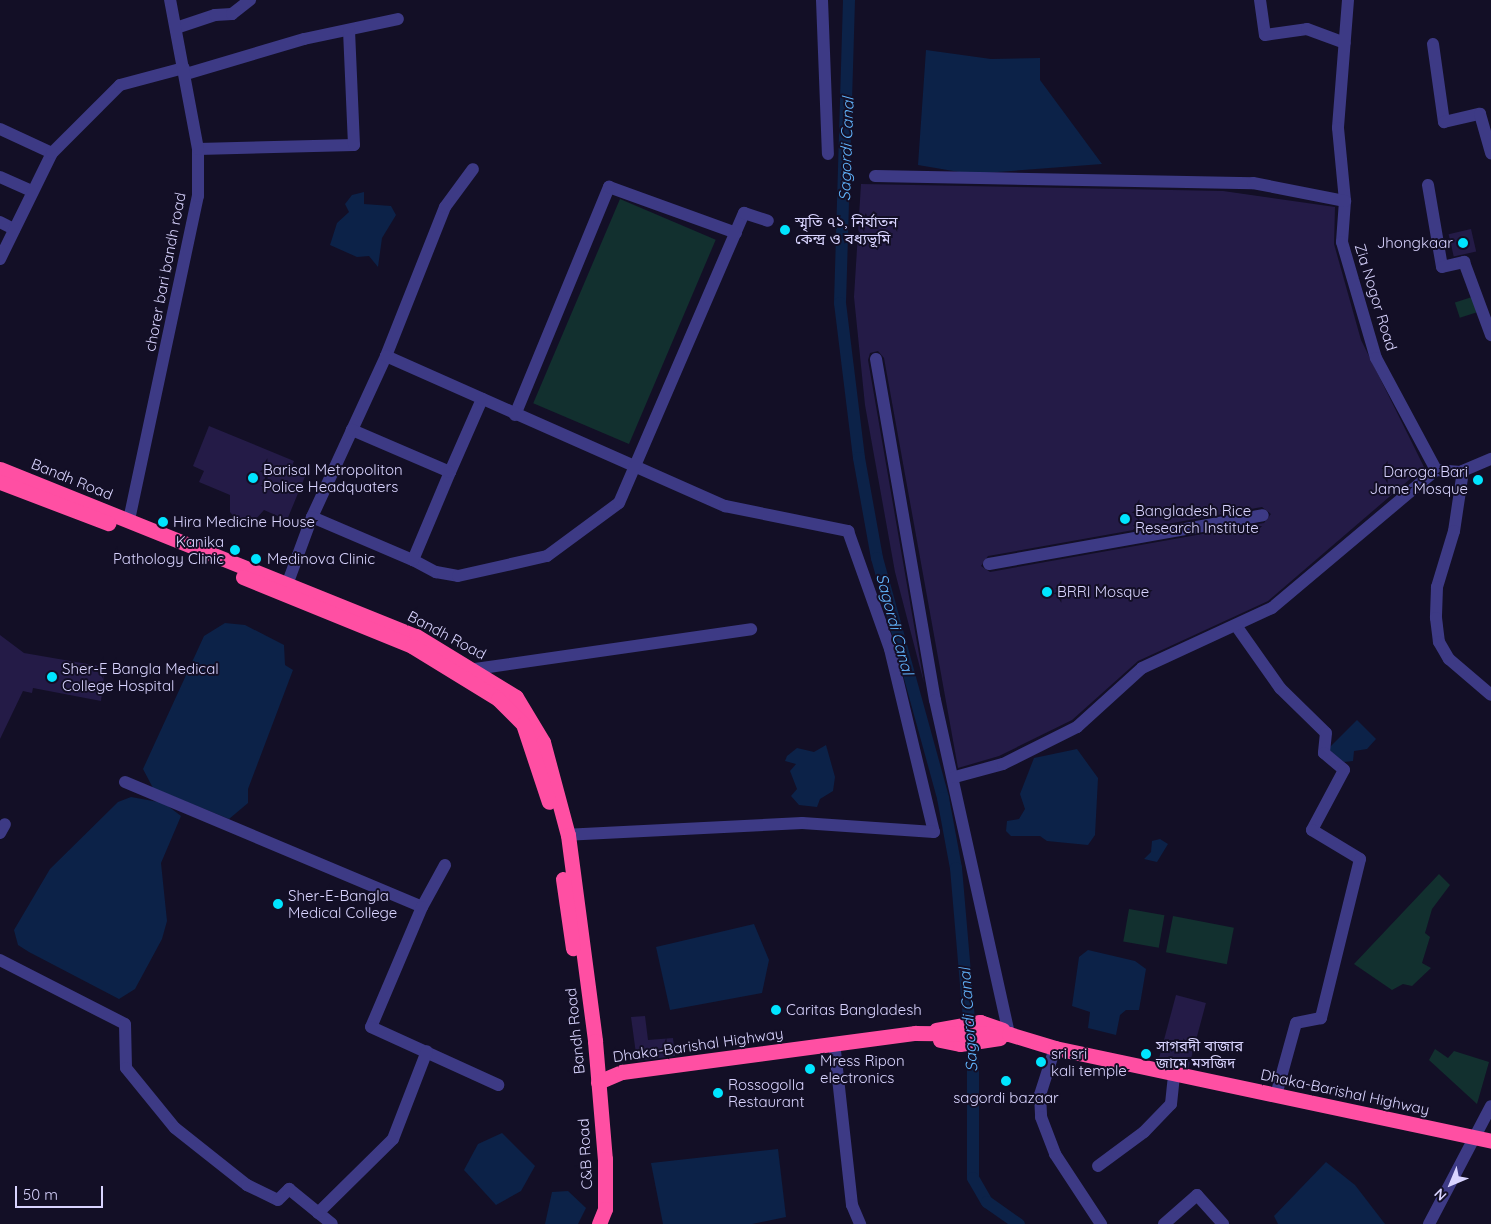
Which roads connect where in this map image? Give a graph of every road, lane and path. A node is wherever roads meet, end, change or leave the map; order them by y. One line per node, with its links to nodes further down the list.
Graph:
1 (170, 0): 7 (street, chorer bari bandh road)
2 (250, 0): 7 (street)
3 (822, 0): 16 (street)
4 (1260, 0): 9 (street)
5 (1348, 0): 9 (street, Zia Nogor Road)
6 (398, 18): 8 (street)
7 (176, 28): 11 (street, chorer bari bandh road)
8 (349, 30): 11 (street); 13 (street)
9 (1345, 43): 22 (street, Zia Nogor Road)
10 (1433, 44): 14 (street)
11 (185, 71): 13 (street, chorer bari bandh road); 15 (street)
12 (0, 129): 15 (street)
13 (198, 149): 43 (street, chorer bari bandh road)
14 (1491, 153)
15 (52, 154): 21 (street)
16 (828, 154)
17 (473, 168): 29 (street)
18 (875, 176): 22 (street)
19 (0, 177): 21 (street)
20 (1428, 185): 28 (street)
21 (32, 191): 25 (street)
22 (1345, 201): 37 (street, Zia Nogor Road)
23 (768, 220): 26 (street)
24 (0, 222): 25 (street)
25 (14, 229): 27 (street)
26 (736, 233): 32 (street); 35 (street)
27 (0, 259)
28 (1491, 334)
29 (386, 356): 31 (street); 33 (street)
30 (876, 359): 51 (street)
31 (482, 399): 32 (street); 39 (street)
32 (515, 415): 35 (street)
33 (352, 430): 39 (street); 42 (street)
34 (1491, 459): 38 (street)
35 (634, 467): 44 (street); 53 (street)
36 (0, 469): 43 (highway, Bandh Road)
37 (1436, 470): 38 (street); 47 (street)
38 (1463, 471): 50 (street)
39 (450, 472): 44 (street)
40 (0, 482): 46 (highway, Bandh Road)
41 (1263, 515): 45 (street)
42 (312, 516): 44 (street); 46 (street)
43 (129, 520): 46 (highway, Bandh Road)
44 (413, 560)
45 (988, 564)
46 (286, 588): 49 (highway, Bandh Road); 65 (highway, Bandh Road)
47 (1237, 627): 51 (street); 67 (street)
48 (751, 629): 49 (street)
49 (475, 669): 53 (highway, Bandh Road)
50 (1491, 695)
51 (955, 777): 59 (street)
52 (125, 782): 55 (street)
53 (568, 835): 65 (highway, Bandh Road)
54 (445, 865): 55 (street)
55 (422, 907): 62 (street)
56 (0, 960): 71 (street)
57 (982, 1033): 58 (highway); 59 (highway); 59 (highway, Dhaka-Barishal Highway)
58 (958, 1034): 60 (highway); 60 (highway)
59 (1009, 1034): 61 (highway, Dhaka-Barishal Highway)
60 (927, 1035): 63 (highway, Dhaka-Barishal Highway); 65 (highway, Dhaka-Barishal Highway)
61 (1055, 1048): 64 (highway, Dhaka-Barishal Highway); 75 (street)
62 (427, 1051): 66 (street); 71 (street)
63 (835, 1051): 65 (highway, Dhaka-Barishal Highway); 74 (street)
64 (1174, 1073): 67 (highway, Dhaka-Barishal Highway); 70 (street)
65 (598, 1082): 73 (highway, C&B Road)
66 (498, 1084)
67 (1276, 1095): 69 (highway, Dhaka-Barishal Highway)
68 (1491, 1106): 69 (street)
69 (1484, 1139): 78 (street)
70 (1098, 1166)
71 (318, 1213): 72 (street)
72 (332, 1224)
73 (599, 1224)
74 (860, 1224)
75 (1101, 1224)
76 (1164, 1224): 77 (street)
77 (1223, 1224)
78 (1429, 1224)

